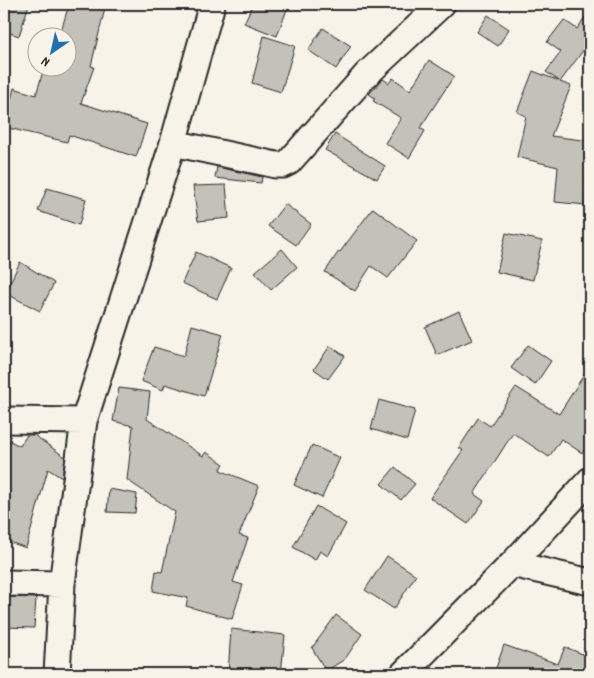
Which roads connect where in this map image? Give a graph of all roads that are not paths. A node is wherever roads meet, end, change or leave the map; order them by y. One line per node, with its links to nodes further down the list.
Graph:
1 (212, 4): 3 (street)
2 (442, 4): 3 (street)
3 (173, 143): 5 (street)
4 (4, 420): 5 (street)
5 (84, 422): 10 (street)
6 (590, 480): 7 (street)
7 (512, 564): 8 (street); 12 (street)
8 (590, 582)
9 (4, 583): 10 (street)
10 (62, 584): 11 (street)
11 (57, 674)
12 (403, 674)

